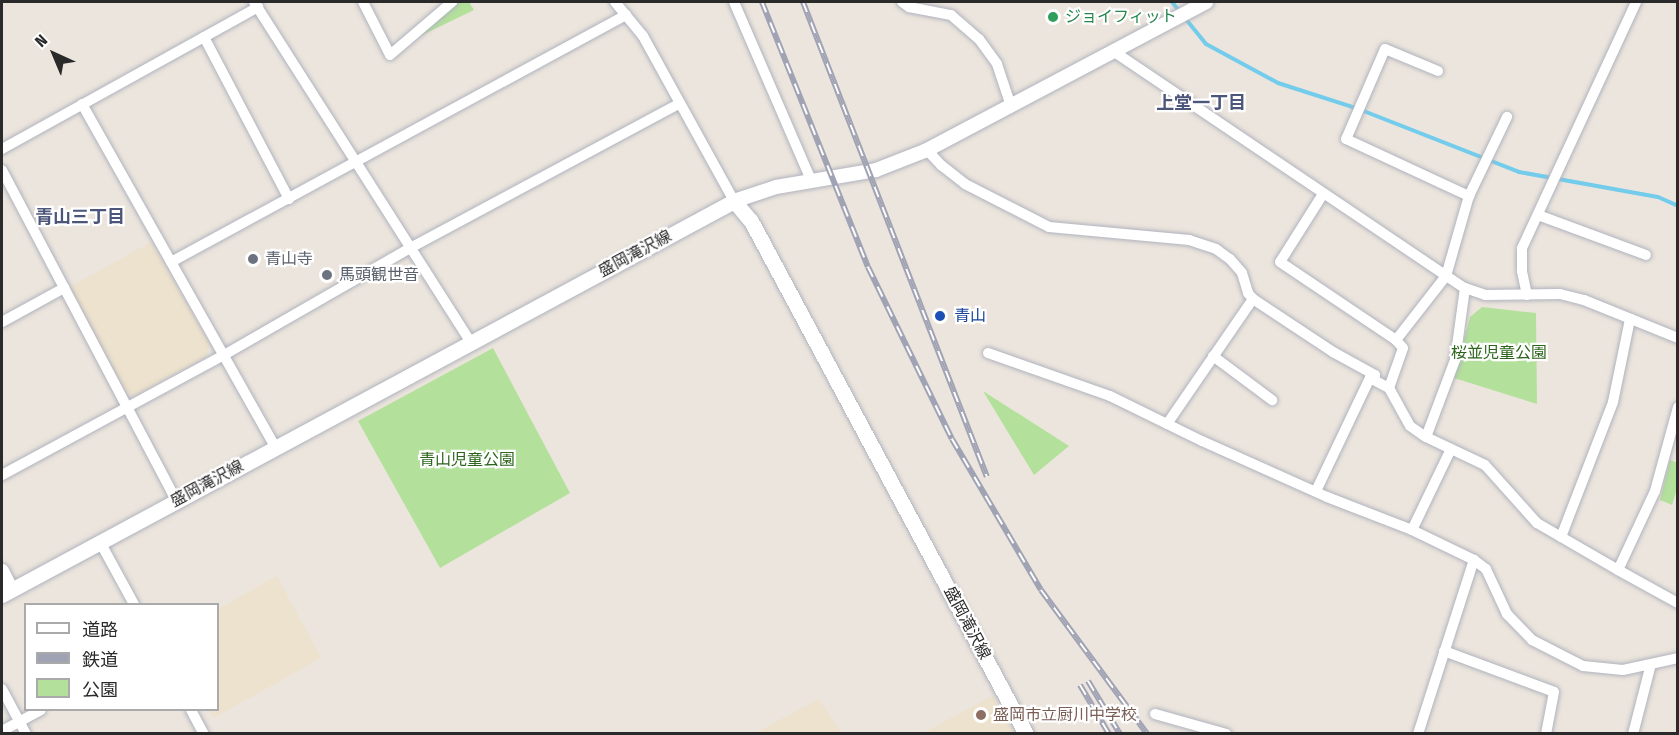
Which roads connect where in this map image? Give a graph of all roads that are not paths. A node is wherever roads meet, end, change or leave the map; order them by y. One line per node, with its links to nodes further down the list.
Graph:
1 (363, 2): 2 (street)
2 (452, 2)
3 (615, 2): 9 (street)
4 (734, 2): 21 (street)
5 (902, 2): 15 (street)
6 (1206, 2): 11 (street)
7 (1636, 2): 28 (street)
8 (256, 4): 10 (street); 19 (street)
9 (626, 15): 13 (street); 19 (street)
10 (204, 37): 14 (street); 26 (street)
11 (1113, 51): 15 (street); 23 (street)
12 (1438, 71): 24 (street)
13 (679, 104): 27 (street); 29 (street)
14 (82, 105): 17 (street); 31 (street)
15 (1011, 106): 18 (street)
16 (1508, 117): 24 (street)
17 (2, 149)
18 (927, 150): 21 (street); 36 (street)
19 (357, 163): 26 (street); 29 (street)
20 (2, 170): 22 (street)
21 (812, 182): 27 (street)
22 (13, 192): 25 (street); 33 (street)
23 (1323, 194): 32 (street); 40 (street)
24 (1470, 196): 32 (street)
25 (2, 198)
26 (289, 199): 31 (street)
27 (734, 201): 41 (main road, 盛岡滝沢線); 77 (main road, 盛岡滝沢線)
28 (1538, 215): 30 (street); 35 (street)
29 (412, 247): 41 (street); 43 (street)
30 (1646, 255)
31 (171, 262): 43 (street)
32 (1446, 276): 34 (street); 40 (street)
33 (63, 288): 38 (street); 48 (street)
34 (1465, 288): 35 (street); 51 (street)
35 (1527, 295): 37 (street)
36 (1253, 299): 44 (street); 45 (street)
37 (1630, 319): 39 (street); 58 (street)
38 (2, 322)
39 (1677, 338)
40 (1396, 340): 46 (street)
41 (471, 342): 52 (main road, 盛岡滝沢線)
42 (988, 353): 50 (street)
43 (224, 355): 48 (street); 52 (street)
44 (1213, 356): 47 (street); 50 (street)
45 (1370, 378): 46 (street); 55 (street)
46 (1389, 388): 51 (street)
47 (1272, 400)
48 (127, 407): 54 (street); 56 (street)
49 (1677, 407): 61 (street)
50 (1167, 424): 55 (street)
51 (1426, 437): 53 (street)
52 (275, 447): 56 (main road, 盛岡滝沢線)
53 (1451, 449): 57 (street); 58 (street)
54 (2, 475)
55 (1316, 491): 57 (street)
56 (176, 500): 59 (main road, 盛岡滝沢線)
57 (1412, 530): 60 (street)
58 (1562, 537): 61 (street)
59 (100, 542): 63 (main road, 盛岡滝沢線); 64 (street)
60 (1474, 560): 66 (street); 68 (street)
61 (1618, 570): 65 (street)
62 (2, 571): 63 (street)
63 (6, 592)
64 (133, 603)
65 (1677, 603)
66 (1444, 651): 79 (street); 80 (street)
67 (1677, 658): 68 (street)
68 (1651, 664): 81 (street)
69 (2, 689): 73 (street)
70 (39, 711): 73 (street)
71 (192, 711): 76 (street)
72 (1155, 714): 78 (street)
73 (20, 721): 74 (street); 75 (street)
74 (2, 731)
75 (26, 734)
76 (204, 734)
77 (1026, 734)
78 (1226, 734)
79 (1418, 734)
80 (1546, 734)
81 (1633, 734)

